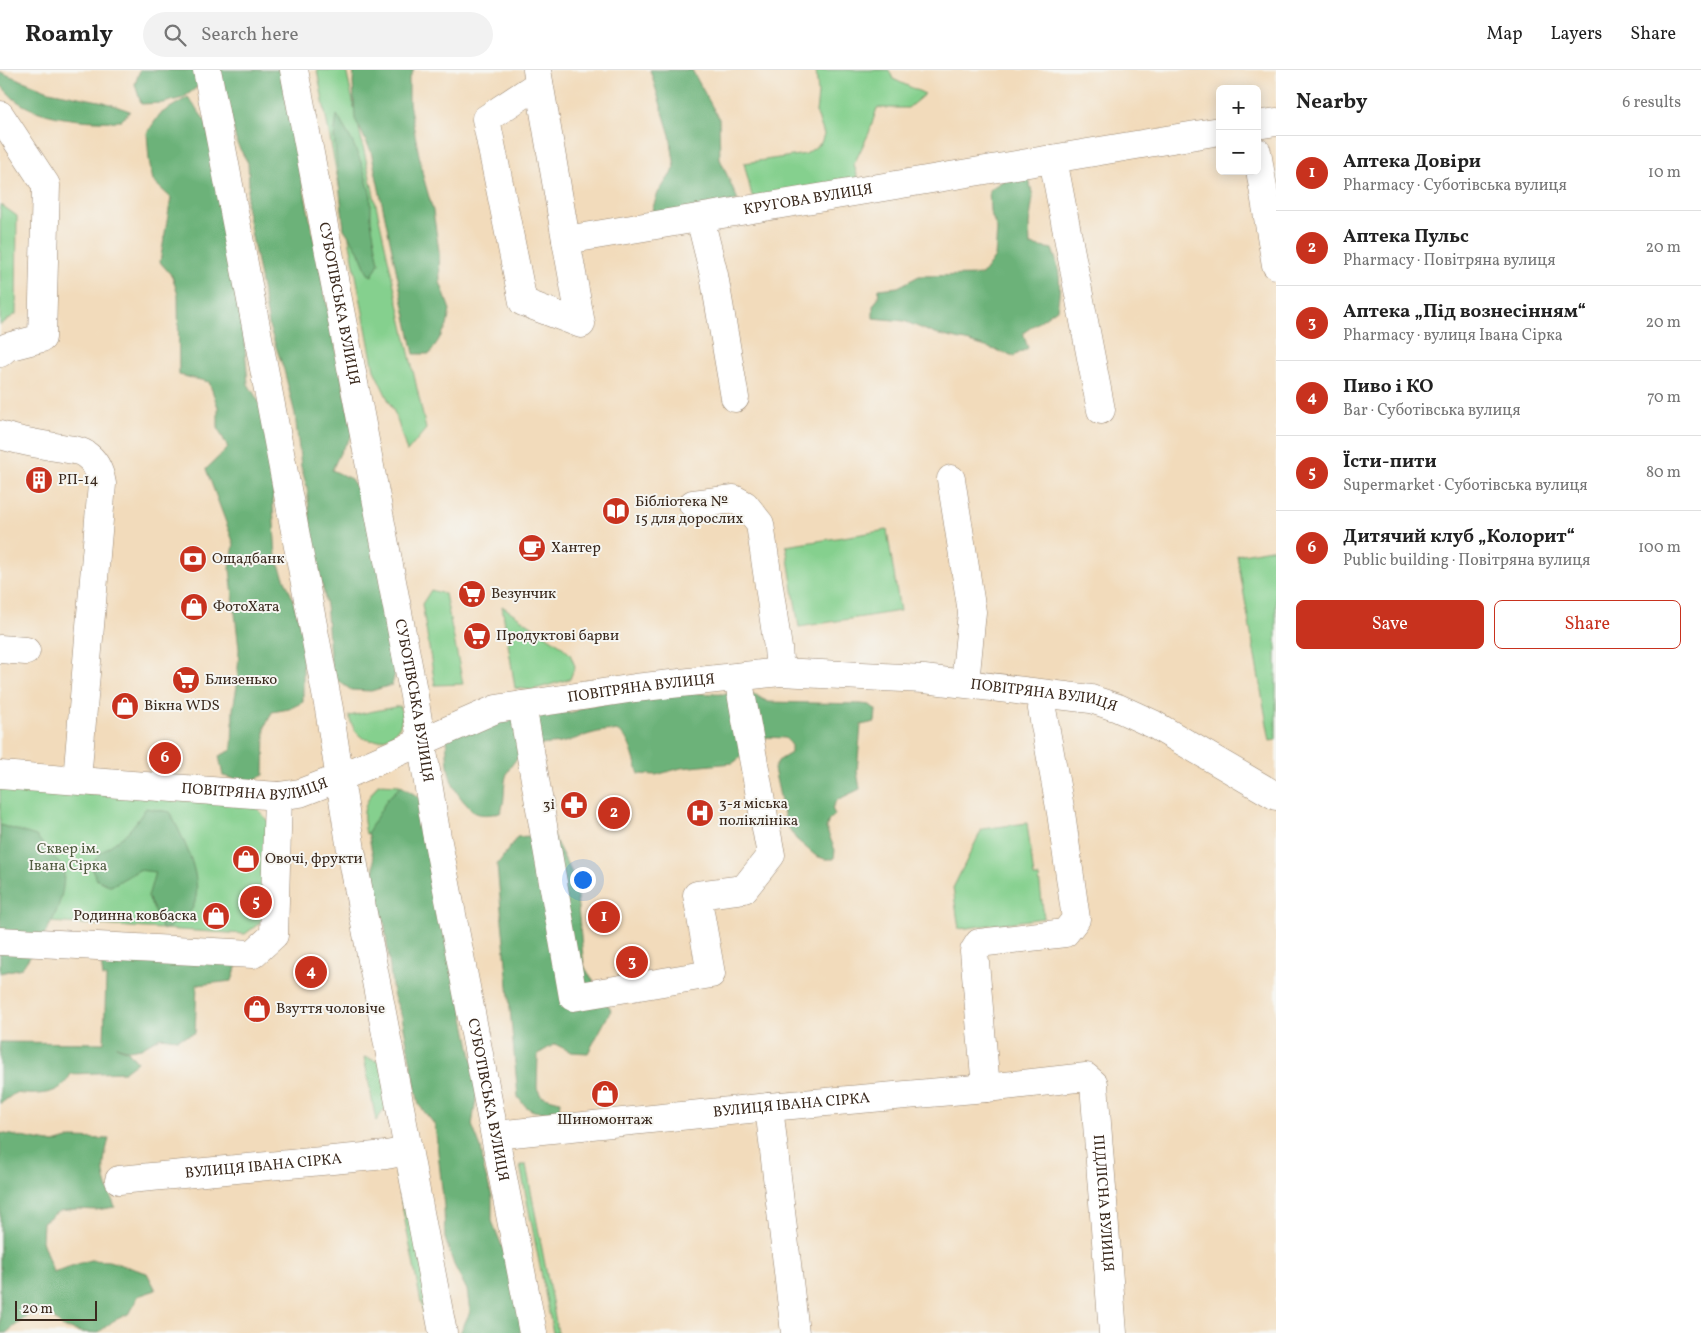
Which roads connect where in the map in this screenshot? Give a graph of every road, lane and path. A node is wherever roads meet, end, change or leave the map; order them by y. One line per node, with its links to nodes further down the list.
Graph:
1 (207, 70): 26 (street)
2 (294, 70): 24 (street, СУБОТІВСЬКА ВУЛИЦЯ)
3 (538, 77): 11 (street); 11 (street)
4 (0, 115): 13 (street)
5 (1276, 122): 6 (street)
6 (1261, 124)
7 (1216, 132): 8 (street, КРУГОВА ВУЛИЦЯ)
8 (1053, 159): 10 (street, КРУГОВА ВУЛИЦЯ); 15 (street)
9 (1261, 175): 12 (street)
10 (700, 218): 11 (street, КРУГОВА ВУЛИЦЯ); 14 (street)
11 (566, 240)
12 (1276, 265)
13 (0, 353)
14 (735, 398)
15 (1101, 410)
16 (0, 436): 27 (street)
17 (952, 479): 21 (street)
18 (693, 504): 19 (street)
19 (780, 672): 20 (street, ПОВІТРЯНА ВУЛИЦЯ); 21 (street, ПОВІТРЯНА ВУЛИЦЯ)
20 (738, 677): 23 (street, ПОВІТРЯНА ВУЛИЦЯ); 23 (street)
21 (965, 683): 22 (street, ПОВІТРЯНА ВУЛИЦЯ)
22 (1045, 694): 29 (street, ПОВІТРЯНА ВУЛИЦЯ); 32 (street)
23 (522, 705): 24 (street, ПОВІТРЯНА ВУЛИЦЯ)
24 (422, 741): 26 (street, ПОВІТРЯНА ВУЛИЦЯ); 34 (street, СУБОТІВСЬКА ВУЛИЦЯ)
25 (0, 775): 27 (street, ПОВІТРЯНА ВУЛИЦЯ)
26 (339, 778): 28 (street, ПОВІТРЯНА ВУЛИЦЯ); 35 (street)
27 (77, 780): 28 (street, ПОВІТРЯНА ВУЛИЦЯ)
28 (278, 796): 30 (street)
29 (1276, 796)
30 (0, 941)
31 (1086, 1077): 32 (street, ВУЛИЦЯ ІВАНА СІРКА); 40 (street, ПІДЛІСНА ВУЛИЦЯ)
32 (986, 1088): 33 (street, ВУЛИЦЯ ІВАНА СІРКА)
33 (769, 1107): 34 (street, ВУЛИЦЯ ІВАНА СІРКА); 39 (street)
34 (495, 1135): 38 (street, СУБОТІВСЬКА ВУЛИЦЯ)
35 (408, 1151): 36 (street, ВУЛИЦЯ ІВАНА СІРКА); 37 (street)
36 (119, 1180)
37 (443, 1333)
38 (533, 1333)
39 (795, 1333)
40 (1114, 1333)

